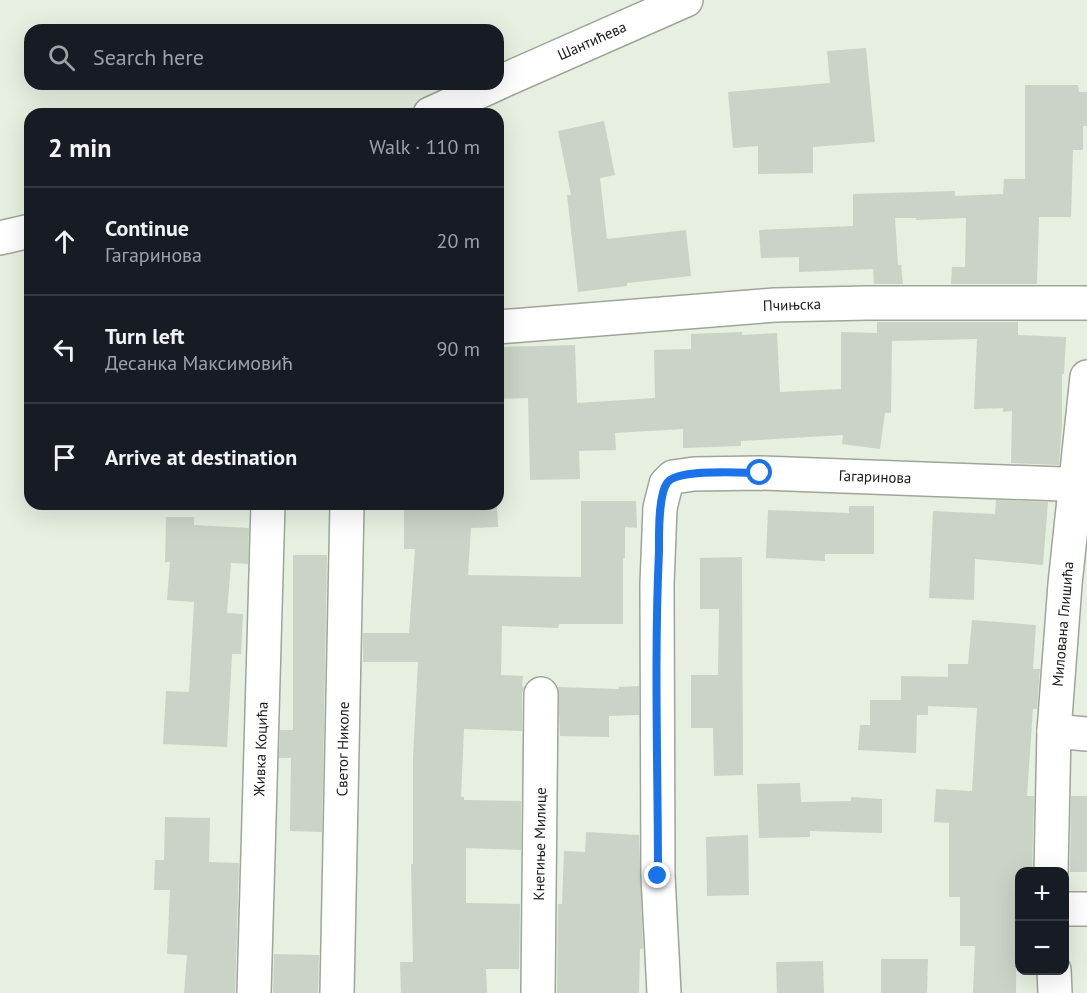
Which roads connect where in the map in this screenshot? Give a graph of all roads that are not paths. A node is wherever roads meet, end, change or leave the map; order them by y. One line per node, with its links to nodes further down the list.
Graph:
1 (686, 0): 2 (street, Шантићева)
2 (504, 81)
3 (484, 90): 4 (street, Шантићева)
4 (443, 108)
5 (24, 232): 6 (street)
6 (0, 238)
7 (1087, 303): 8 (street, Пчињска)
8 (504, 327)
9 (1087, 377): 10 (street, Милована Глишића)
10 (1082, 481): 13 (street, Милована Глишића); 24 (street, Гагаринова)
11 (268, 510): 21 (street, Живка Коцића)
12 (347, 510): 22 (street, Светог Николе)
13 (1076, 585): 15 (street, Милована Глишића)
14 (541, 694): 23 (street, Кнегиње Милице)
15 (1054, 731): 16 (street); 17 (street, Милована Глишића)
16 (1087, 734)
17 (1051, 867)
18 (1069, 909): 19 (street)
19 (1087, 909)
20 (1054, 975): 25 (street)
21 (254, 993)
22 (337, 993)
23 (538, 993)
24 (664, 993)
25 (1055, 993)

